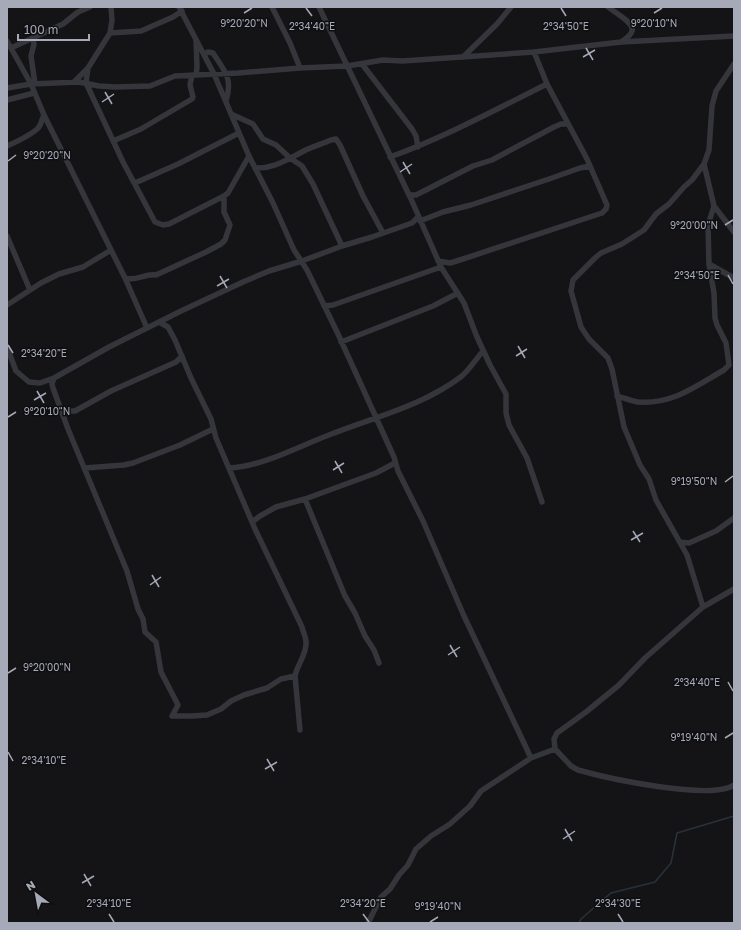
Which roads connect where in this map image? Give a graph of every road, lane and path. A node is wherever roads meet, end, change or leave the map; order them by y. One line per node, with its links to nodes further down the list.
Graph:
1 (90, 7): 10 (street)
2 (111, 7): 8 (street)
3 (272, 7): 22 (street)
4 (319, 7): 20 (street)
5 (511, 7): 17 (street)
6 (608, 7): 13 (street)
7 (181, 9): 8 (street); 11 (street)
8 (110, 33): 21 (street)
9 (734, 36): 13 (street)
10 (33, 38): 14 (street); 28 (street)
11 (196, 40): 16 (street); 25 (street)
12 (7, 41): 14 (street)
13 (621, 42): 15 (street)
14 (11, 48): 28 (street)
15 (534, 52): 17 (street); 29 (street)
16 (204, 54): 23 (street); 24 (street)
17 (463, 56): 18 (street)
18 (362, 64): 20 (street); 40 (street)
19 (734, 64): 45 (street)
20 (347, 66): 22 (street); 42 (street)
21 (88, 68): 26 (street); 27 (street)
22 (300, 68): 24 (street)
23 (214, 74): 24 (street); 25 (street); 33 (street)
24 (226, 74): 33 (street)
25 (194, 75): 27 (street); 38 (street)
26 (74, 82): 27 (street); 28 (street)
27 (86, 83): 38 (street)
28 (33, 84): 30 (street); 31 (street)
29 (547, 84): 36 (street); 40 (street)
30 (7, 88)
31 (34, 93): 32 (street); 35 (street)
32 (7, 100)
33 (226, 101): 34 (street)
34 (231, 114): 37 (street); 43 (street)
35 (44, 115): 39 (street); 60 (street)
36 (568, 124): 44 (street); 51 (street)
37 (239, 133): 41 (street); 49 (street)
38 (113, 141): 49 (street)
39 (7, 146)
40 (418, 147): 42 (street)
41 (249, 156): 47 (street); 52 (street)
42 (390, 157): 50 (street)
43 (290, 158): 47 (street); 57 (street); 59 (street)
44 (586, 158): 46 (street); 48 (street)
45 (704, 164): 54 (street); 80 (street)
46 (590, 166): 48 (street); 62 (street)
47 (255, 168): 61 (street)
48 (580, 168): 55 (street)
49 (135, 183): 52 (street)
50 (409, 195): 51 (street); 53 (street)
51 (416, 195): 53 (street)
52 (224, 196): 65 (street)
53 (412, 203): 55 (street)
54 (714, 206): 56 (street); 63 (street)
55 (420, 221): 57 (street); 62 (street)
56 (734, 232)
57 (383, 233): 59 (street)
58 (7, 236): 67 (street)
59 (342, 246): 61 (street)
60 (111, 250): 65 (street); 67 (street)
61 (302, 261): 70 (street); 71 (street)
62 (438, 261): 64 (street)
63 (709, 264): 66 (street); 80 (street)
64 (441, 267): 68 (street); 70 (street)
65 (125, 278): 74 (street)
66 (734, 278)
67 (30, 290): 69 (street)
68 (458, 292): 75 (street); 77 (street)
69 (7, 305)
70 (324, 306): 75 (street)
71 (173, 315): 72 (street); 73 (street)
72 (159, 322): 73 (street); 74 (street)
73 (168, 327): 78 (street)
74 (147, 328): 79 (street)
75 (341, 342): 82 (street)
76 (7, 347): 79 (street)
77 (484, 351): 82 (street); 88 (street)
78 (182, 356): 81 (street); 83 (street)
79 (54, 378): 81 (street)
80 (617, 396): 91 (street)
81 (61, 409): 85 (street)
82 (375, 418): 84 (street); 86 (street)
83 (213, 429): 85 (street); 86 (street)
84 (395, 463): 87 (street); 98 (street)
85 (85, 468): 95 (street)
86 (229, 468): 90 (street)
87 (305, 499): 90 (street); 94 (street)
88 (542, 502)
89 (734, 518): 91 (street)
90 (252, 522): 95 (street)
91 (680, 542): 93 (street)
92 (734, 589): 93 (street)
93 (703, 607): 97 (street)
94 (379, 663)
95 (295, 676): 96 (street)
96 (300, 730)
97 (555, 749): 98 (street); 99 (street)
98 (531, 758): 100 (street)
99 (734, 785)
100 (368, 923)

